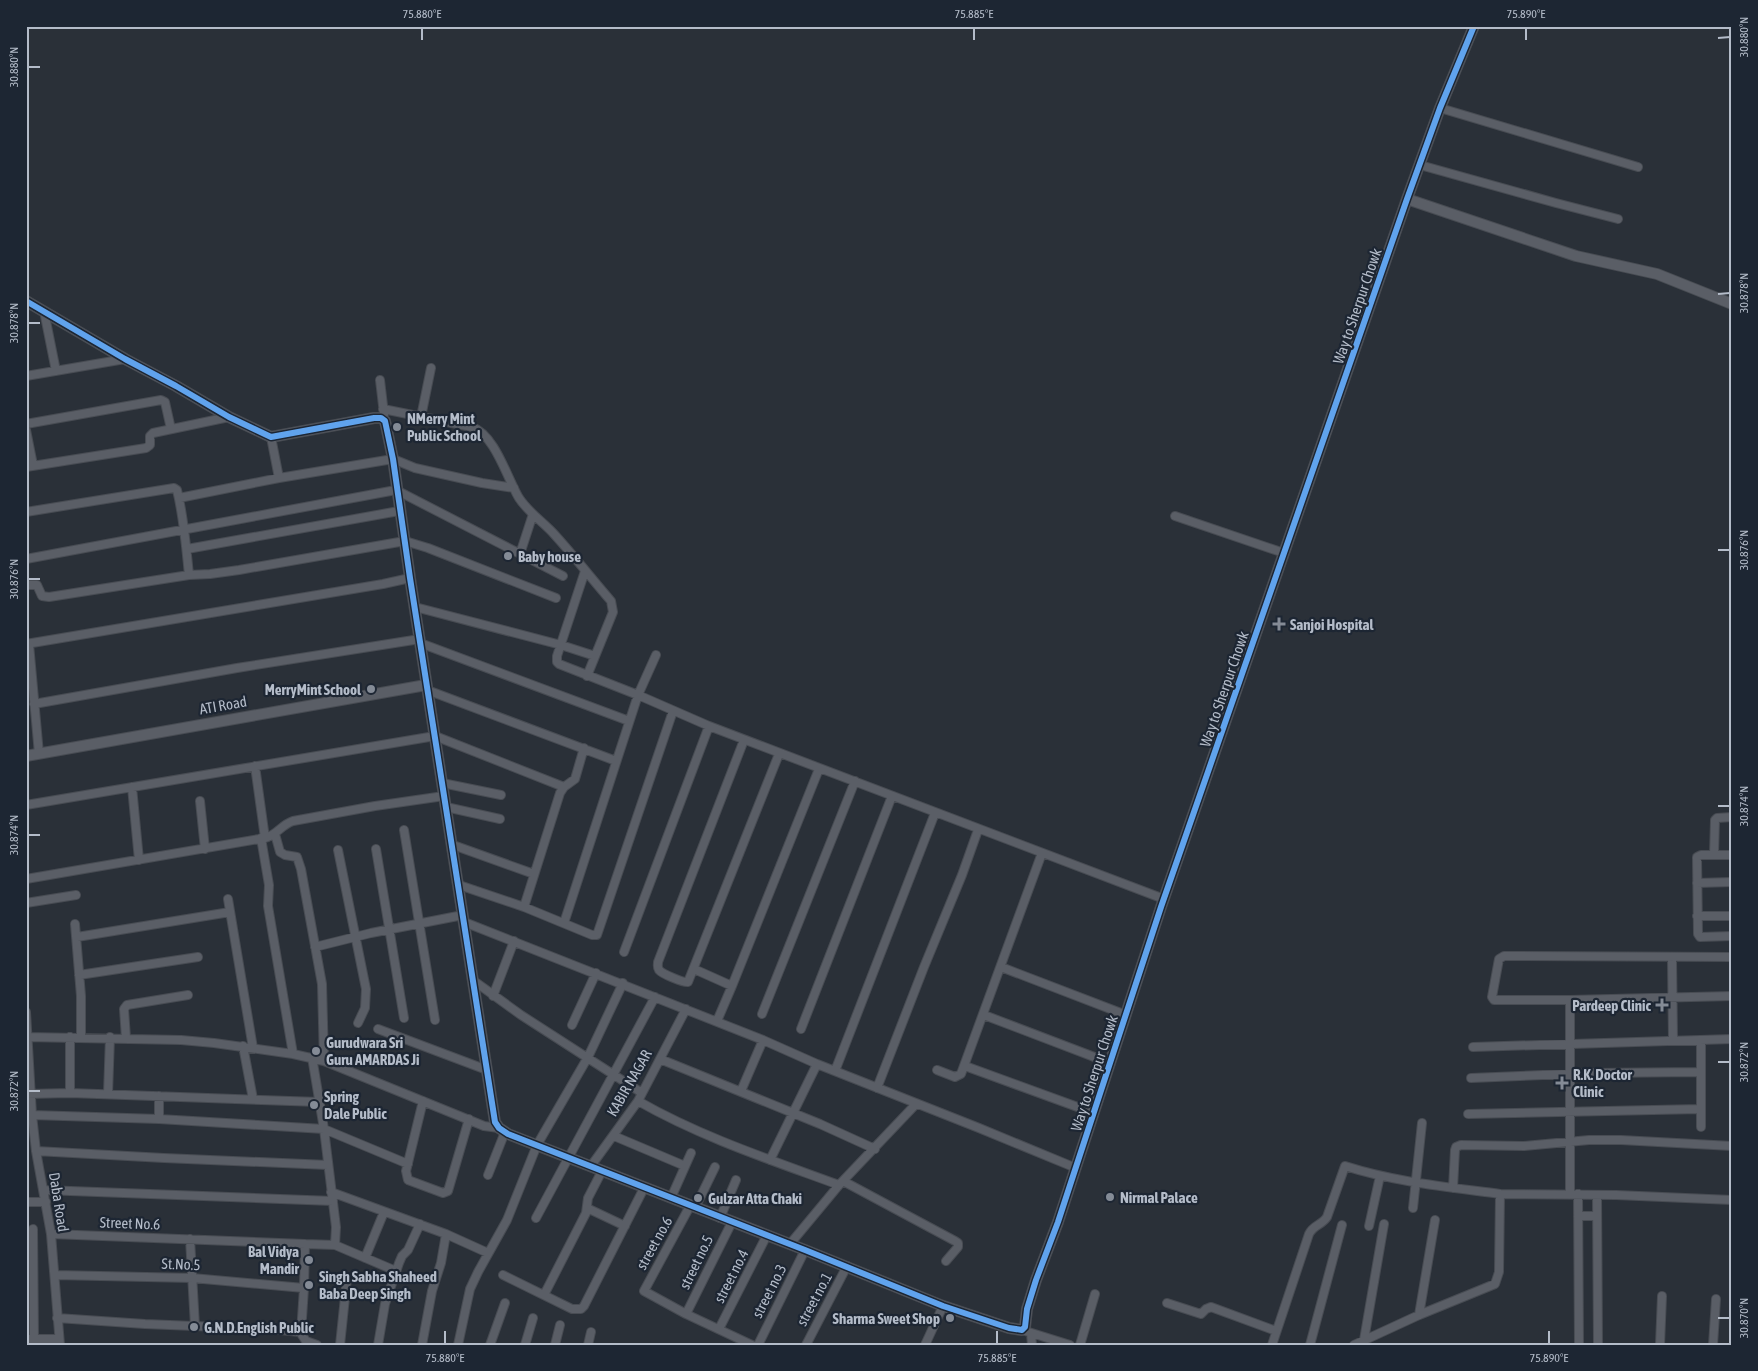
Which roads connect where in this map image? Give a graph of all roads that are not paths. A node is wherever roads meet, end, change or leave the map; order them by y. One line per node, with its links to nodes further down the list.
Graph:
1 (1474, 26): 2 (street, Way to Sherpur Chowk)
2 (1440, 108): 3 (street, Way to Sherpur Chowk); 4 (street)
3 (1420, 165): 5 (street, Way to Sherpur Chowk); 6 (street)
4 (1638, 167)
5 (1407, 199): 8 (street); 37 (street, Way to Sherpur Chowk)
6 (1618, 219)
7 (26, 300): 9 (street)
8 (1732, 304)
9 (44, 311): 10 (street); 12 (street)
10 (125, 359): 12 (street); 16 (street)
11 (431, 368): 17 (street)
12 (56, 371): 13 (street)
13 (26, 376)
14 (380, 380): 15 (street)
15 (384, 409): 17 (street); 18 (street)
16 (229, 417): 20 (street); 22 (street)
17 (421, 417): 26 (street)
18 (385, 421): 22 (street); 23 (street)
19 (26, 424): 20 (street)
20 (171, 429): 24 (street)
21 (26, 430): 24 (street)
22 (271, 437): 25 (street)
23 (393, 459): 25 (street); 26 (street); 27 (street)
24 (30, 466)
25 (279, 478): 28 (street)
26 (514, 488): 31 (street)
27 (396, 490): 29 (street); 33 (street); 36 (street)
28 (179, 498): 30 (street); 33 (street)
29 (400, 510): 34 (street); 35 (street)
30 (26, 512)
31 (533, 514): 36 (street); 39 (street)
32 (1176, 516): 37 (street)
33 (185, 530): 35 (street); 38 (street)
34 (405, 541): 40 (street); 42 (street); 44 (street)
35 (187, 549): 40 (street)
36 (520, 554): 41 (street)
37 (1284, 554): 99 (street, Way to Sherpur Chowk)
38 (26, 558)
39 (585, 571): 48 (street); 50 (street)
40 (190, 575): 43 (street)
41 (563, 576)
42 (410, 578): 45 (street); 47 (street)
43 (26, 585)
44 (556, 598)
45 (415, 606): 46 (street); 48 (street)
46 (420, 641): 52 (street); 54 (street); 56 (street)
47 (28, 644): 54 (street)
48 (561, 645): 50 (street); 51 (street)
49 (656, 655): 53 (street)
50 (596, 656): 51 (street)
51 (587, 676): 53 (street)
52 (427, 687): 58 (street); 60 (street); 61 (street, ATI Road)
53 (638, 695): 55 (street); 56 (street)
54 (34, 704): 61 (street)
55 (673, 711): 57 (street); 107 (street)
56 (630, 721): 64 (street)
57 (708, 726): 59 (street); 115 (street)
58 (435, 736): 65 (street); 68 (street); 70 (street)
59 (744, 740): 62 (street); 120 (street)
60 (584, 748): 64 (street); 70 (street)
61 (39, 754): 63 (street, ATI Road)
62 (779, 754): 66 (street); 120 (street)
63 (26, 756)
64 (616, 761): 107 (street)
65 (255, 766): 69 (street); 83 (street)
66 (819, 769): 67 (street); 125 (street)
67 (855, 781): 73 (street); 134 (street)
68 (442, 783): 71 (street); 72 (street)
69 (132, 787): 75 (street); 91 (street)
70 (564, 787): 92 (street)
71 (501, 795)
72 (444, 796): 76 (street); 82 (street)
73 (892, 796): 77 (street); 143 (street)
74 (200, 801): 85 (street)
75 (26, 806)
76 (446, 807): 79 (street); 84 (street)
77 (935, 813): 81 (street); 167 (street)
78 (1732, 817): 89 (street)
79 (500, 819)
80 (404, 830): 106 (street)
81 (978, 830): 88 (street); 173 (street)
82 (275, 834): 83 (street); 114 (street)
83 (263, 838): 85 (street); 157 (street)
84 (452, 845): 92 (street); 96 (street)
85 (205, 848): 91 (street)
86 (376, 849): 109 (street)
87 (338, 850): 112 (street)
88 (1042, 853): 99 (street); 119 (street)
89 (1714, 855): 90 (street); 95 (street)
90 (1732, 855)
91 (139, 860): 93 (street)
92 (534, 874): 101 (street)
93 (26, 879)
94 (1732, 882): 95 (street)
95 (1697, 883): 103 (street)
96 (459, 885): 101 (street); 105 (street)
97 (76, 895): 100 (street)
98 (228, 899): 102 (street)
99 (1164, 899): 136 (street, Way to Sherpur Chowk)
100 (26, 904)
101 (524, 907): 107 (street)
102 (230, 912): 111 (street); 155 (street)
103 (1697, 916): 104 (street); 110 (street)
104 (1732, 916)
105 (464, 918): 106 (street); 113 (street); 123 (street)
106 (420, 922): 109 (street); 138 (street)
107 (564, 923)
108 (75, 924): 111 (street)
109 (389, 929): 112 (street); 137 (street)
110 (1732, 936)
111 (77, 937): 122 (street)
112 (356, 937): 114 (street); 140 (street)
113 (514, 941): 121 (street); 127 (street)
114 (315, 947): 161 (street)
115 (624, 952)
116 (198, 957): 122 (street)
117 (1732, 957): 118 (street)
118 (1672, 958): 130 (street); 131 (street)
119 (1001, 967): 135 (street); 136 (street)
120 (694, 969): 125 (street)
121 (596, 972): 124 (street); 141 (street)
122 (79, 975): 146 (street)
123 (474, 981): 127 (street); 165 (street)
124 (623, 984): 129 (street); 159 (street)
125 (732, 986): 139 (street)
126 (188, 995): 148 (street)
127 (493, 996): 159 (street)
128 (1732, 996): 130 (street)
129 (655, 997): 132 (street); 171 (street)
130 (1672, 998): 131 (street); 151 (street)
131 (1570, 1000): 153 (street)
132 (686, 1009): 139 (street); 160 (street, KABIR NAGAR)
133 (26, 1014): 144 (street, Daba Road)
134 (762, 1014)
135 (984, 1015): 162 (street); 164 (street)
136 (1126, 1015): 162 (street, Way to Sherpur Chowk)
137 (404, 1018)
138 (435, 1020)
139 (716, 1021): 150 (street)
140 (358, 1022)
141 (572, 1025)
142 (378, 1029): 165 (street)
143 (802, 1029)
144 (27, 1037): 145 (street); 168 (street, Daba Road)
145 (70, 1037): 146 (street); 175 (street)
146 (81, 1037): 147 (street)
147 (110, 1037): 148 (street); 178 (street)
148 (126, 1038): 154 (street)
149 (1732, 1039): 152 (street)
150 (764, 1040): 163 (street); 174 (street)
151 (1672, 1040): 152 (street); 153 (street)
152 (1701, 1040): 169 (street)
153 (1570, 1044): 156 (street); 170 (street)
154 (243, 1046): 155 (street); 180 (street)
155 (253, 1048): 157 (street)
156 (1473, 1048)
157 (294, 1054): 158 (street)
158 (312, 1057): 161 (street); 183 (street)
159 (588, 1057): 171 (street); 200 (street)
160 (660, 1059): 174 (street); 176 (street, KABIR NAGAR)
161 (324, 1061): 181 (street)
162 (1110, 1063): 188 (street, Way to Sherpur Chowk)
163 (817, 1064): 167 (street); 187 (street)
164 (965, 1066): 166 (street); 188 (street)
165 (487, 1070): 196 (street)
166 (937, 1070)
167 (835, 1071): 173 (street)
168 (28, 1072): 177 (street, Daba Road)
169 (1700, 1072): 170 (street); 185 (street)
170 (1571, 1074): 172 (street); 186 (street)
171 (614, 1076): 176 (street); 205 (street)
172 (1472, 1078)
173 (877, 1088): 184 (street)
174 (741, 1091): 187 (street)
175 (70, 1093): 177 (street); 178 (street)
176 (642, 1093): 182 (street, KABIR NAGAR)
177 (28, 1094): 190 (street, Daba Road)
178 (108, 1094): 179 (street)
179 (159, 1096): 180 (street); 191 (street)
180 (253, 1099): 183 (street)
181 (423, 1101): 192 (street); 207 (street)
182 (638, 1101): 198 (street, KABIR NAGAR); 206 (street)
183 (320, 1102): 195 (street)
184 (916, 1104): 202 (street); 212 (street)
185 (1700, 1109): 186 (street); 194 (street)
186 (1571, 1112): 189 (street); 199 (street)
187 (794, 1113): 202 (street); 206 (street)
188 (1094, 1113): 212 (street, Way to Sherpur Chowk)
189 (1468, 1114)
190 (32, 1115): 191 (street); 197 (street, Daba Road)
191 (159, 1119): 195 (street)
192 (469, 1119): 196 (street); 207 (street)
193 (1422, 1123): 217 (street)
194 (1701, 1127)
195 (324, 1129): 207 (street); 208 (street)
196 (502, 1130): 200 (street); 214 (street)
197 (30, 1135): 203 (street, Daba Road)
198 (614, 1136): 209 (street, KABIR NAGAR); 210 (street)
199 (1570, 1142): 201 (street); 220 (street); 224 (street)
200 (537, 1145): 205 (street); 255 (street)
201 (1732, 1146)
202 (875, 1149): 218 (street)
203 (36, 1151): 208 (street); 221 (street, Daba Road)
204 (691, 1153): 210 (street)
205 (569, 1158): 209 (street); 237 (street)
206 (770, 1160): 218 (street)
207 (408, 1164)
208 (328, 1165): 222 (street)
209 (592, 1166): 213 (street)
210 (685, 1166): 226 (street)
211 (715, 1167): 231 (street, street no.6)
212 (1076, 1168): 279 (street, Way to Sherpur Chowk)
213 (602, 1171): 219 (street); 232 (street)
214 (488, 1175)
215 (1380, 1176): 217 (street); 245 (street); 280 (street)
216 (736, 1180): 238 (street)
217 (1415, 1182): 220 (street); 233 (street)
218 (841, 1183): 252 (street); 257 (street)
219 (644, 1188): 226 (street); 244 (street)
220 (1452, 1188): 223 (street)
221 (44, 1190): 228 (street); 230 (street, Daba Road)
222 (331, 1192): 228 (street); 234 (street)
223 (1500, 1194): 224 (street); 273 (street)
224 (1574, 1194): 225 (street); 235 (street)
225 (1596, 1195): 227 (street); 236 (street)
226 (671, 1198): 231 (street)
227 (1732, 1200)
228 (333, 1201): 253 (street)
229 (26, 1202): 230 (street)
230 (46, 1202): 247 (street, Daba Road)
231 (692, 1207): 238 (street); 272 (street, street no.6)
232 (587, 1208): 244 (street); 266 (street)
233 (1413, 1208)
234 (384, 1212): 241 (street); 256 (street)
235 (1578, 1216): 236 (street); 306 (street)
236 (1597, 1216): 307 (street)
237 (536, 1218)
238 (720, 1218): 240 (street)
239 (1435, 1220): 273 (street)
240 (732, 1222): 249 (street); 272 (street, street no.5)
241 (420, 1224): 248 (street); 259 (street)
242 (1384, 1224): 284 (street)
243 (1342, 1225): 304 (street)
244 (625, 1226): 266 (street)
245 (1369, 1226)
246 (33, 1229): 283 (street)
247 (51, 1234): 250 (street, Street No.6); 260 (street, Daba Road)
248 (446, 1234): 255 (street); 290 (street)
249 (767, 1235): 252 (street); 278 (street, street no.4)
250 (190, 1239): 251 (street, Street No.6); 262 (street)
251 (305, 1244): 253 (street, Street No.6); 264 (street)
252 (790, 1244): 254 (street)
253 (335, 1245): 256 (street)
254 (805, 1250): 258 (street); 297 (street, street no.3)
255 (488, 1253): 291 (street)
256 (365, 1258): 259 (street)
257 (946, 1261)
258 (847, 1266): 271 (street); 298 (street, street no.1)
259 (396, 1271): 289 (street)
260 (55, 1275): 262 (street, St.No.5); 274 (street, Daba Road)
261 (503, 1275): 266 (street)
262 (192, 1278): 264 (street, St.No.5); 276 (street)
263 (347, 1278): 288 (street)
264 (304, 1288): 282 (street)
265 (1095, 1294): 302 (street)
266 (544, 1295)
267 (1662, 1296): 308 (street)
268 (1716, 1299): 309 (street)
269 (505, 1303): 292 (street)
270 (1167, 1303): 280 (street)
271 (943, 1306): 279 (street); 299 (street)
272 (686, 1314): 278 (street)
273 (1419, 1315): 284 (street)
274 (58, 1318): 276 (street); 285 (street, Daba Road)
275 (533, 1318): 293 (street)
276 (195, 1326): 282 (street)
277 (560, 1326): 294 (street)
278 (719, 1330): 296 (street)
279 (1027, 1331): 300 (street); 301 (street)
280 (1276, 1331): 303 (street)
281 (591, 1332): 295 (street)
282 (301, 1333): 286 (street)
283 (30, 1339): 285 (street, Daba Road)
284 (1364, 1340): 305 (street)
285 (59, 1342)
286 (308, 1344): 287 (street)
287 (317, 1345)
288 (340, 1345)
289 (378, 1345)
290 (422, 1345)
291 (458, 1345)
292 (490, 1345)
293 (525, 1345)
294 (555, 1345)
295 (588, 1345)
296 (752, 1345)
297 (758, 1345)
298 (806, 1345)
299 (925, 1345)
300 (1032, 1345)
301 (1070, 1345)
302 (1080, 1345)
303 (1272, 1345)
304 (1310, 1345)
305 (1354, 1345)
306 (1580, 1345)
307 (1598, 1345)
308 (1660, 1345)
309 (1713, 1345)

